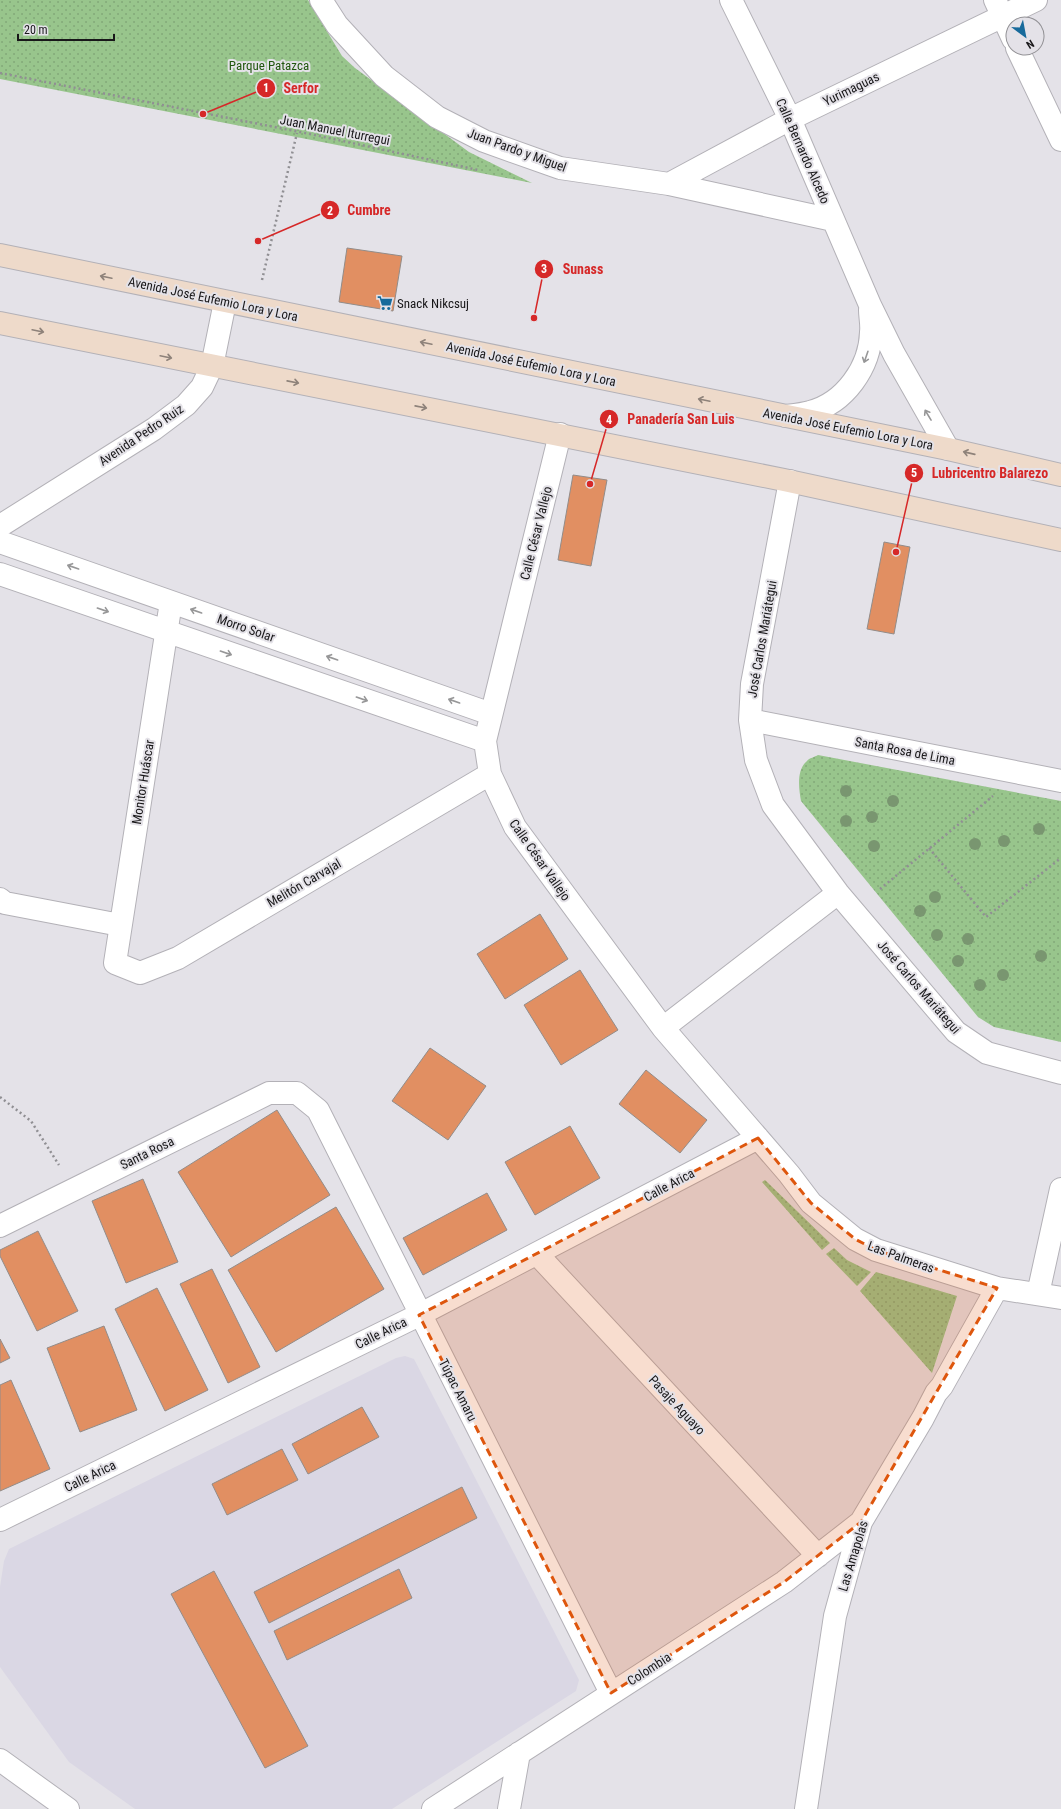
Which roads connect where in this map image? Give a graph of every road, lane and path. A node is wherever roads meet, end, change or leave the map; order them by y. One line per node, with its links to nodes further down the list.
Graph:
1 (321, 0): 12 (street, Juan Pardo y Miguel)
2 (731, 0): 8 (street, Calle Bernardo Alcedo)
3 (1036, 0): 4 (street, Yurimaguas)
4 (999, 8): 5 (street); 8 (street, Yurimaguas)
5 (1005, 21)
6 (1022, 56): 10 (street)
7 (0, 73): 9 (path, Juan Manuel Iturregui)
8 (790, 119): 12 (street, Yurimaguas); 13 (street, Calle Bernardo Alcedo)
9 (297, 133): 11 (path, Juan Manuel Iturregui); 17 (path)
10 (1061, 140)
11 (479, 171)
12 (669, 184): 13 (street, Juan Pardo y Miguel)
13 (833, 220): 16 (street, Calle Bernardo Alcedo)
14 (0, 255): 15 (main road, Avenida José Eufemio Lora y Lora, one-way to 14)
15 (225, 302): 17 (main road, Avenida José Eufemio Lora y Lora); 19 (street, Avenida Pedro Ruiz)
16 (870, 305): 20 (street, Calle Bernardo Alcedo, one-way to 20); 22 (street, Calle Bernardo Alcedo, one-way to 16)
17 (255, 308): 20 (main road, Avenida José Eufemio Lora y Lora, one-way to 17)
18 (0, 323): 19 (main road, one-way to 19)
19 (212, 366): 21 (main road, one-way to 21); 25 (street, Avenida Pedro Ruiz)
20 (785, 416): 22 (main road, Avenida José Eufemio Lora y Lora)
21 (560, 434): 24 (main road); 31 (street, Calle César Vallejo)
22 (948, 449): 23 (main road, Avenida José Eufemio Lora y Lora, one-way to 22)
23 (1061, 475)
24 (790, 481): 26 (main road); 32 (street, José Carlos Mariátegui)
25 (0, 526)
26 (1061, 540)
27 (0, 542): 29 (street, Morro Solar, one-way to 27)
28 (0, 574): 30 (street, one-way to 30)
29 (171, 602): 30 (street, Monitor Huáscar); 31 (street, Morro Solar, one-way to 29)
30 (166, 632): 33 (street, one-way to 33); 42 (street, Monitor Huáscar)
31 (491, 714): 33 (street, Calle César Vallejo)
32 (750, 720): 35 (street, Santa Rosa de Lima); 40 (street, José Carlos Mariátegui)
33 (485, 741): 34 (street, Calle César Vallejo)
34 (490, 774): 43 (street, Melitón Carvajal); 44 (street, Calle César Vallejo)
35 (1061, 781)
36 (995, 794): 37 (path)
37 (929, 848): 38 (path); 39 (path)
38 (1061, 858)
39 (880, 889)
40 (838, 893): 44 (street); 45 (street, José Carlos Mariátegui)
41 (0, 899): 42 (street)
42 (120, 926): 43 (street, Monitor Huáscar)
43 (115, 963)
44 (663, 1028): 48 (street, Calle César Vallejo)
45 (1061, 1073)
46 (297, 1093): 50 (street, Santa Rosa); 56 (street, Túpac Amaru)
47 (0, 1097): 50 (path)
48 (758, 1138): 52 (street, Calle Arica); 53 (street, Las Palmeras)
49 (1061, 1189): 54 (street)
50 (74, 1190): 51 (street, Santa Rosa)
51 (0, 1226)
52 (537, 1254): 56 (street, Calle Arica); 59 (street, Pasaje Aguayo)
53 (997, 1288): 54 (street, Las Palmeras); 58 (street, Las Amapolas)
54 (1038, 1294): 55 (street, Las Palmeras)
55 (1061, 1298)
56 (419, 1315): 57 (street, Calle Arica); 60 (street, Túpac Amaru)
57 (0, 1520)
58 (862, 1522): 59 (street, Colombia); 66 (street, Las Amapolas)
59 (818, 1556): 60 (street, Colombia)
60 (611, 1693): 61 (street, Colombia)
61 (519, 1753): 64 (street, Colombia); 65 (street)
62 (0, 1761): 63 (street)
63 (68, 1809)
64 (433, 1809)
65 (509, 1809)
66 (806, 1809)

